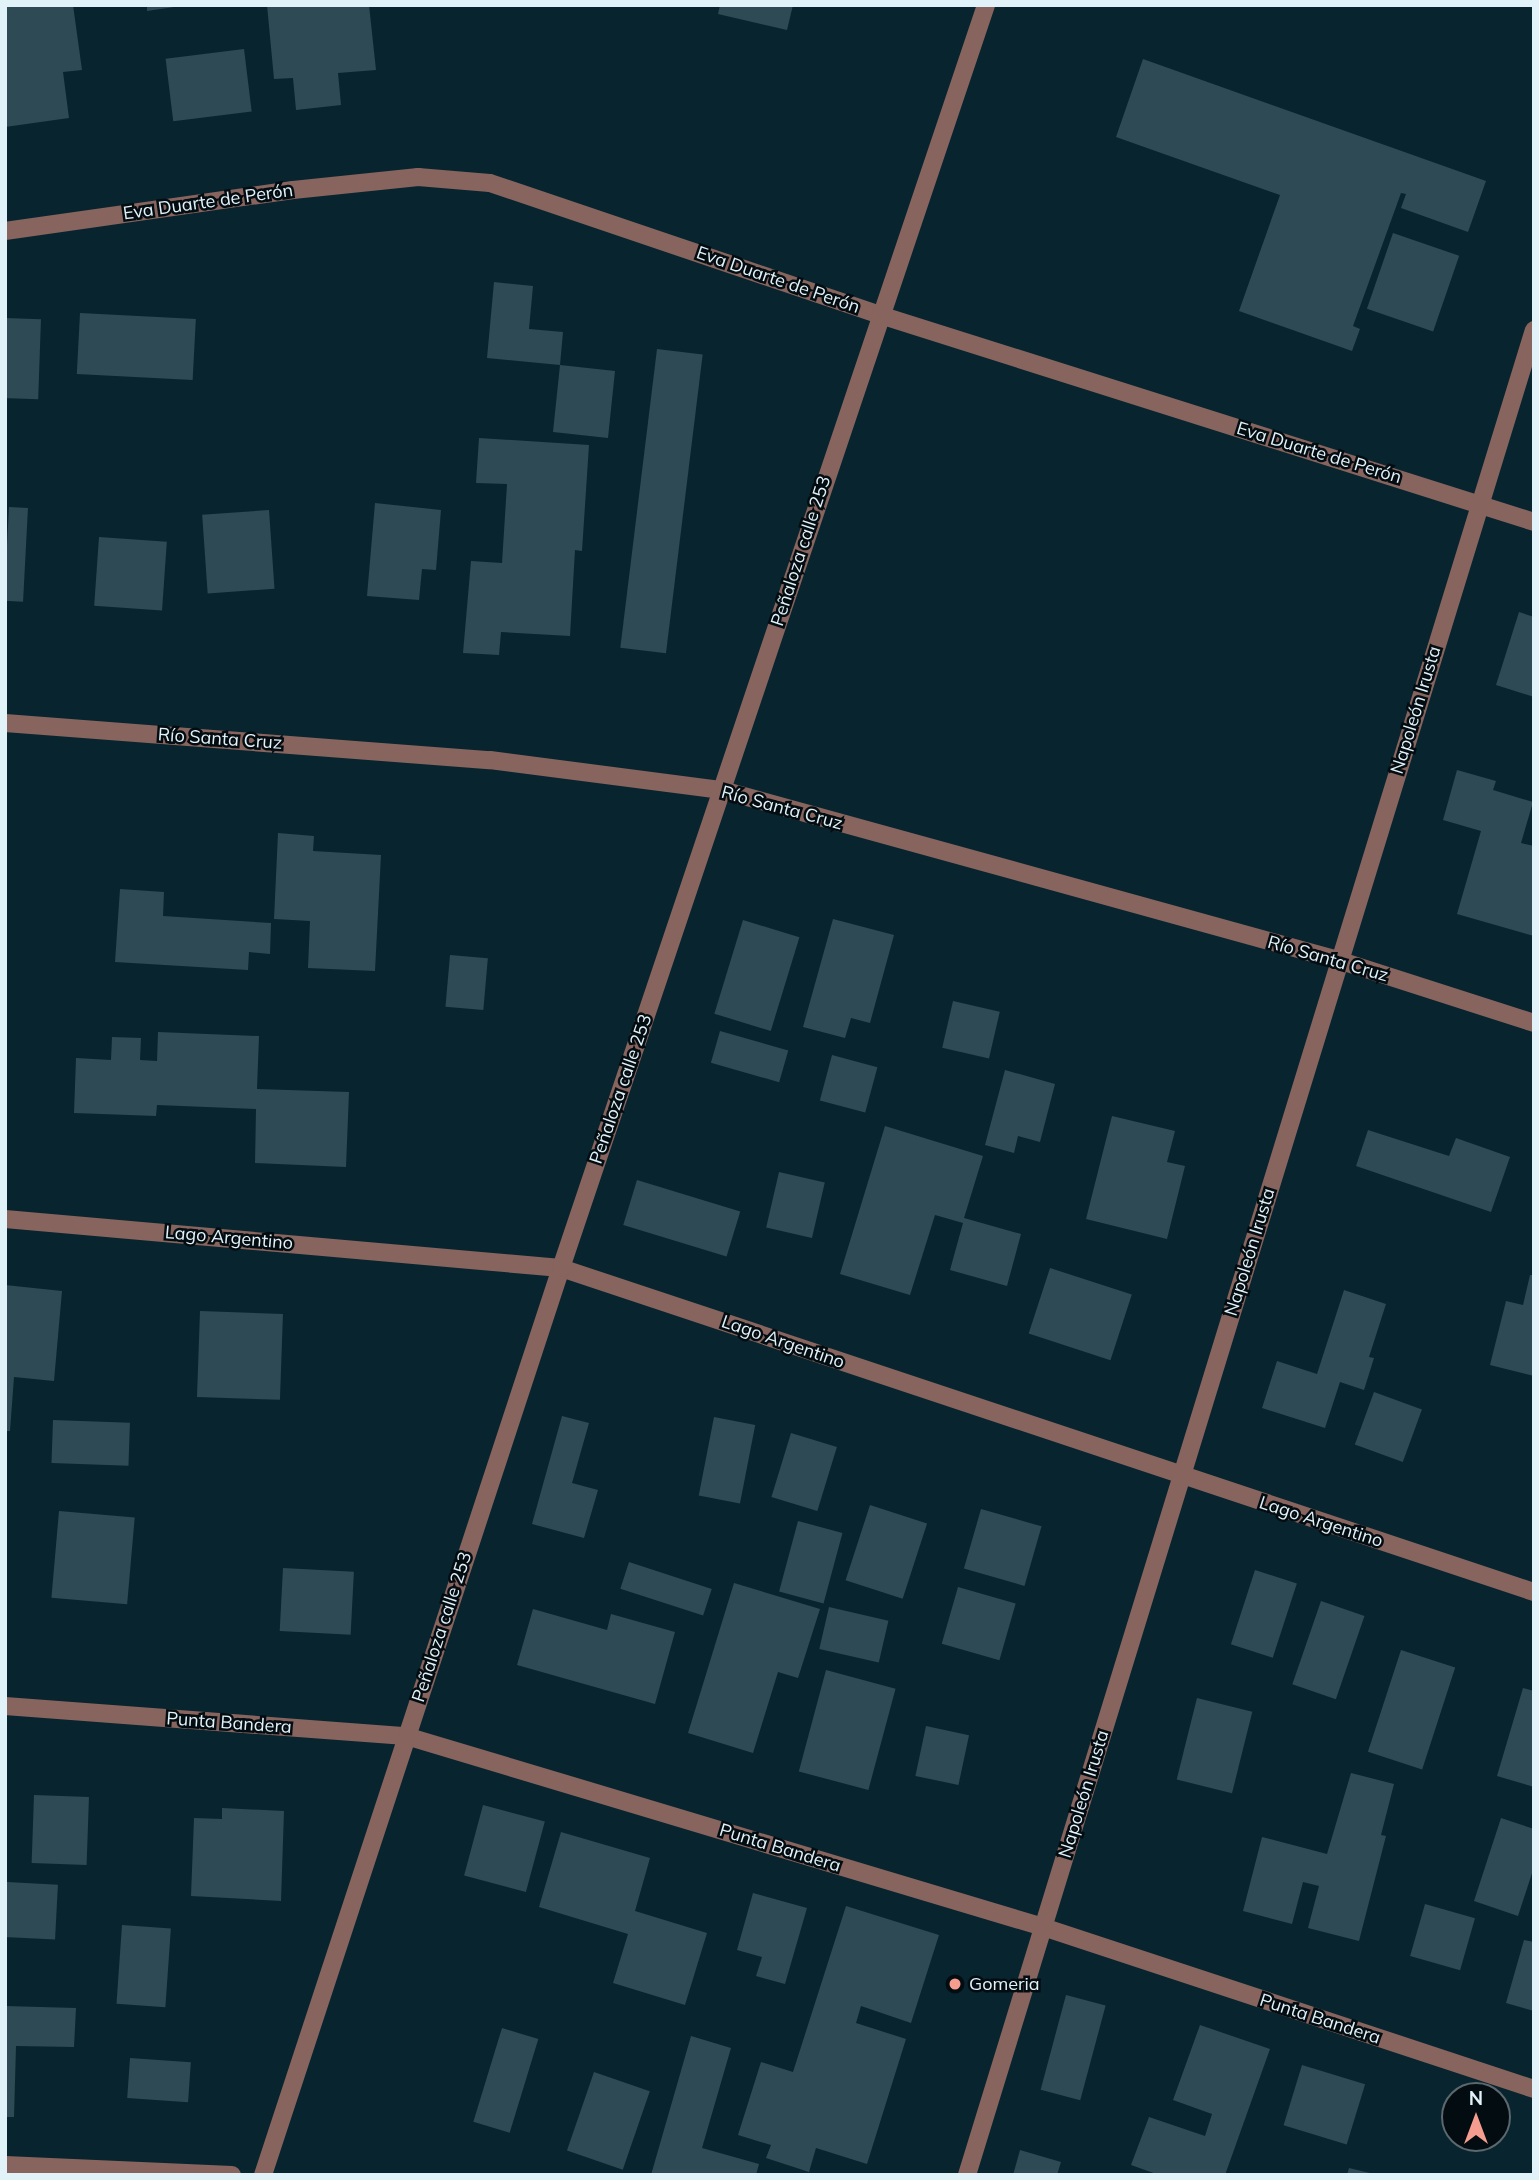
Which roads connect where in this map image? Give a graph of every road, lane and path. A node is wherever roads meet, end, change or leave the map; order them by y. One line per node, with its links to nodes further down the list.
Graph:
1 (986, 5): 3 (street, Peñaloza calle 253)
2 (5, 231): 3 (street, Eva Duarte de Perón)
3 (880, 315): 5 (street, Eva Duarte de Perón); 8 (street, Peñaloza calle 253)
4 (1534, 330): 5 (street, Napoleón Irusta)
5 (1480, 503): 6 (street, Eva Duarte de Perón); 9 (street, Napoleón Irusta)
6 (1534, 522)
7 (5, 723): 8 (street, Río Santa Cruz)
8 (722, 790): 9 (street, Río Santa Cruz); 12 (street, Peñaloza calle 253)
9 (1338, 960): 10 (street, Río Santa Cruz); 13 (street, Napoleón Irusta)
10 (1534, 1023)
11 (5, 1219): 12 (street, Lago Argentino)
12 (561, 1268): 13 (street, Lago Argentino); 16 (street, Peñaloza calle 253)
13 (1182, 1476): 14 (street, Lago Argentino); 17 (street, Napoleón Irusta)
14 (1534, 1592)
15 (5, 1706): 16 (street, Punta Bandera)
16 (406, 1736): 17 (street, Punta Bandera); 21 (street, Peñaloza calle 253)
17 (1043, 1927): 18 (street, Punta Bandera); 22 (street, Napoleón Irusta)
18 (1534, 2089)
19 (5, 2165): 20 (street)
20 (232, 2175)
21 (263, 2175)
22 (967, 2175)

